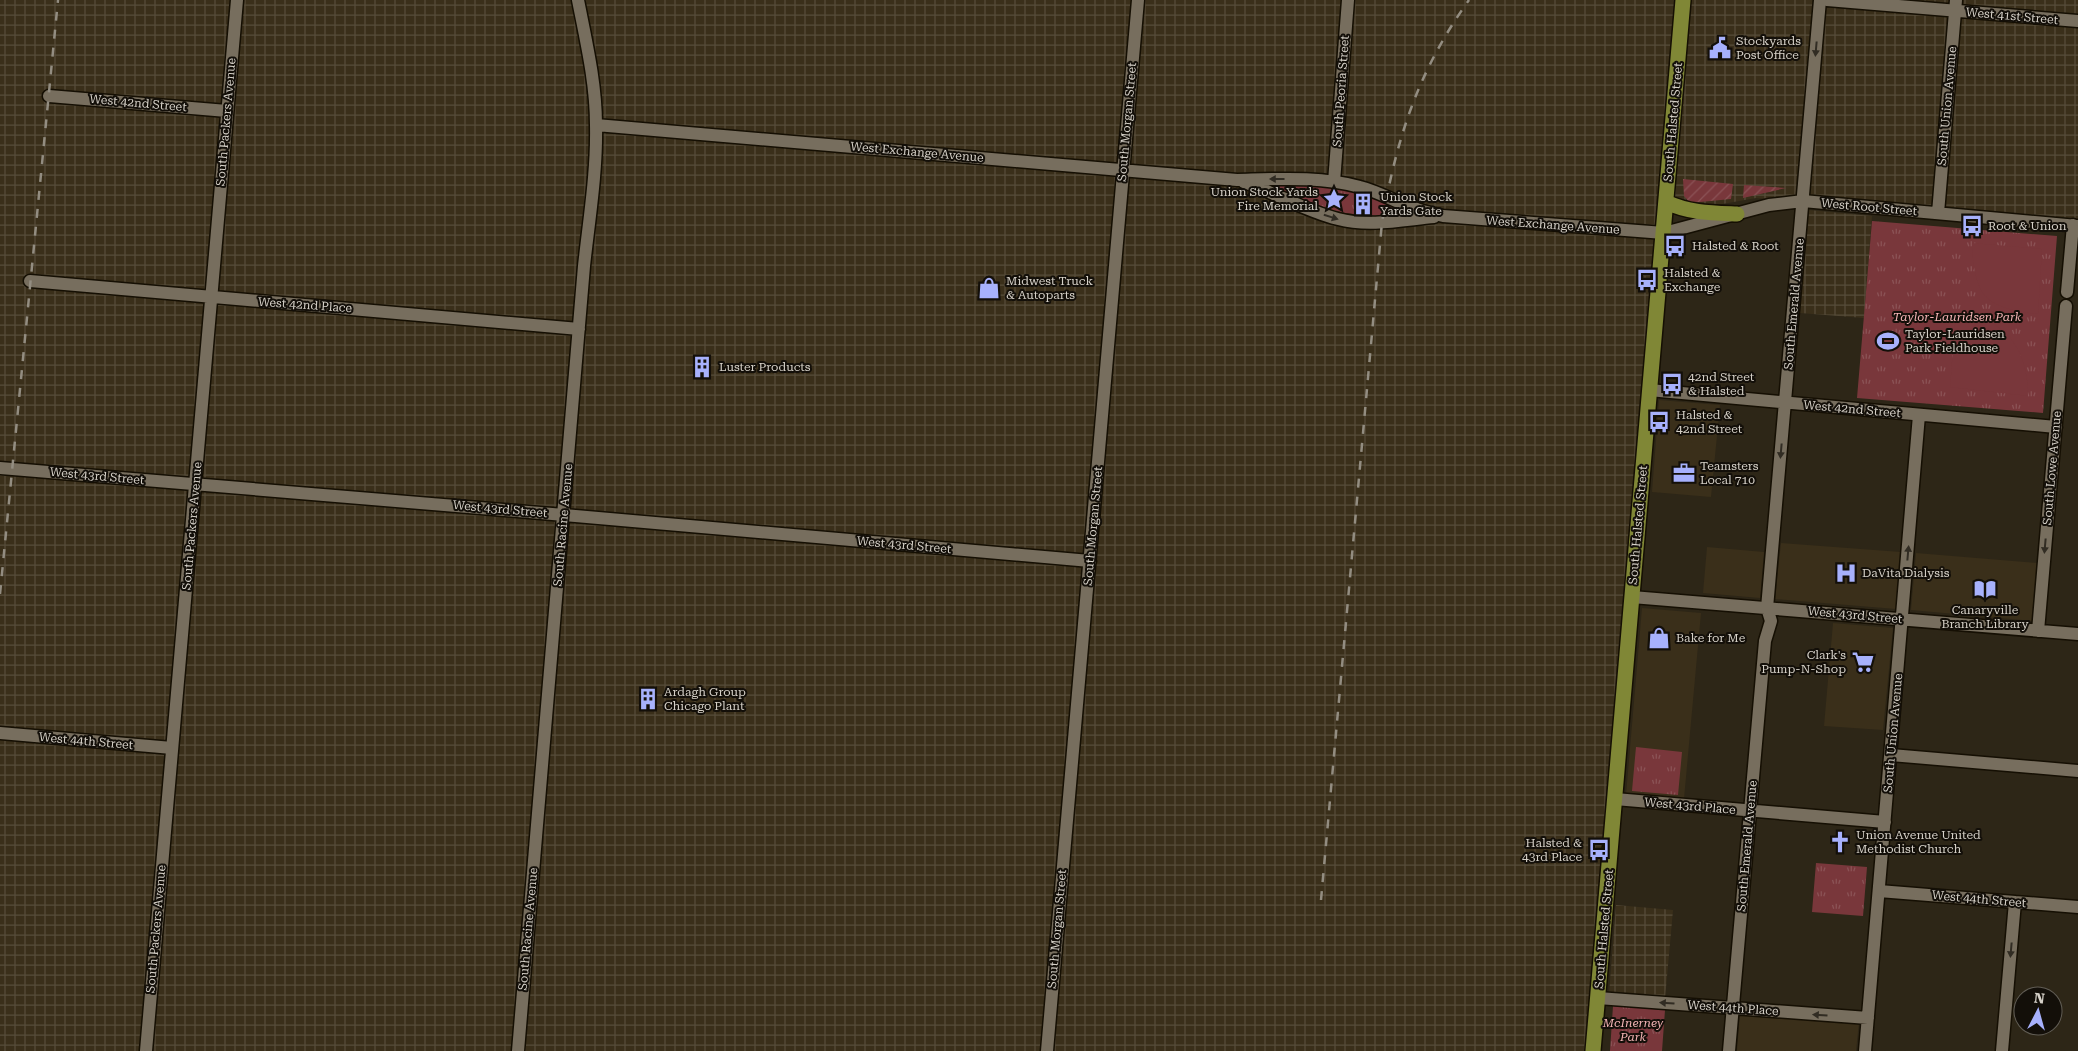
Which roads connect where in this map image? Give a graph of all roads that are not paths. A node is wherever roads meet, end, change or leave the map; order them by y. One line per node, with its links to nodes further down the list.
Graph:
1 (237, 0): 11 (street, South Packers Avenue)
2 (578, 0): 12 (street, South Racine Avenue)
3 (1138, 0): 13 (street, South Morgan Street)
4 (1348, 0): 15 (street, South Peoria Street)
5 (1684, 0): 17 (main road, South Halsted Street)
6 (1820, 0): 16 (street, South Emerald Avenue, one-way to 16)
7 (1827, 0): 8 (street, West 41st Street)
8 (1955, 5): 9 (street, West 41st Street); 18 (street, South Union Avenue)
9 (2078, 21)
10 (49, 96): 11 (street, West 42nd Street)
11 (227, 111): 25 (street, South Packers Avenue)
12 (596, 125): 13 (street, West Exchange Avenue); 27 (street, South Racine Avenue)
13 (1122, 170): 14 (street, West Exchange Avenue); 35 (street, South Morgan Street)
14 (1237, 180): 15 (street, West Exchange Avenue, one-way to 14); 20 (street, West Exchange Avenue, one-way to 20)
15 (1334, 182): 20 (street, West Exchange Avenue)
16 (1803, 201): 18 (street, West Root Street); 19 (street, West Root Street); 29 (street, South Emerald Avenue)
17 (1666, 202): 19 (main road); 22 (main road, South Halsted Street)
18 (1938, 213): 21 (street, West Root Street)
19 (1737, 214): 22 (street, West Root Street)
20 (1443, 216): 22 (street, West Exchange Avenue)
21 (2075, 225): 24 (street)
22 (1664, 233): 28 (main road, South Halsted Street)
23 (30, 280): 25 (street, West 42nd Place)
24 (2067, 292)
25 (211, 297): 27 (street, West 42nd Place); 33 (street, South Packers Avenue)
26 (2066, 306): 31 (street, South Lowe Avenue)
27 (579, 329): 34 (street, South Racine Avenue)
28 (1649, 390): 29 (street, West 42nd Street); 36 (main road, South Halsted Street)
29 (1785, 403): 30 (street, West 42nd Street); 37 (street, South Emerald Avenue, one-way to 37)
30 (1919, 415): 31 (street, West 42nd Street); 38 (street, South Union Avenue, one-way to 30)
31 (2056, 427): 39 (street, South Lowe Avenue, one-way to 39)
32 (0, 468): 33 (street, West 43rd Street)
33 (195, 485): 34 (street, West 43rd Street); 42 (street, South Packers Avenue)
34 (564, 514): 35 (street, West 43rd Street); 55 (street, South Racine Avenue)
35 (1090, 561): 56 (street, South Morgan Street)
36 (1632, 596): 37 (street, West 43rd Street); 45 (main road, South Halsted Street)
37 (1768, 608): 38 (street, West 43rd Street); 46 (street, South Emerald Avenue)
38 (1903, 619): 39 (street, West 43rd Street); 43 (street, South Union Avenue)
39 (2038, 631): 40 (street, West 43rd Street)
40 (2078, 634)
41 (0, 733): 42 (street, West 44th Street)
42 (172, 748): 54 (street, South Packers Avenue)
43 (1891, 755): 44 (street); 47 (street, South Union Avenue)
44 (2078, 771)
45 (1615, 799): 46 (street, West 43rd Place); 51 (main road, South Halsted Street)
46 (1750, 810): 47 (street, West 43rd Place); 52 (street, South Emerald Avenue)
47 (1885, 822): 48 (street, South Union Avenue)
48 (1879, 891): 49 (street, West 44th Street); 53 (street, South Union Avenue)
49 (2015, 902): 50 (street, West 44th Street); 60 (street, one-way to 60)
50 (2078, 907)
51 (1598, 998): 52 (street, West 44th Place, one-way to 51); 57 (main road, South Halsted Street)
52 (1733, 1008): 53 (street, West 44th Place, one-way to 52); 58 (street, South Emerald Avenue)
53 (1868, 1018): 59 (street, South Union Avenue)
54 (146, 1051)
55 (518, 1051)
56 (1047, 1051)
57 (1593, 1051)
58 (1729, 1051)
59 (1866, 1051)
60 (2002, 1051)

